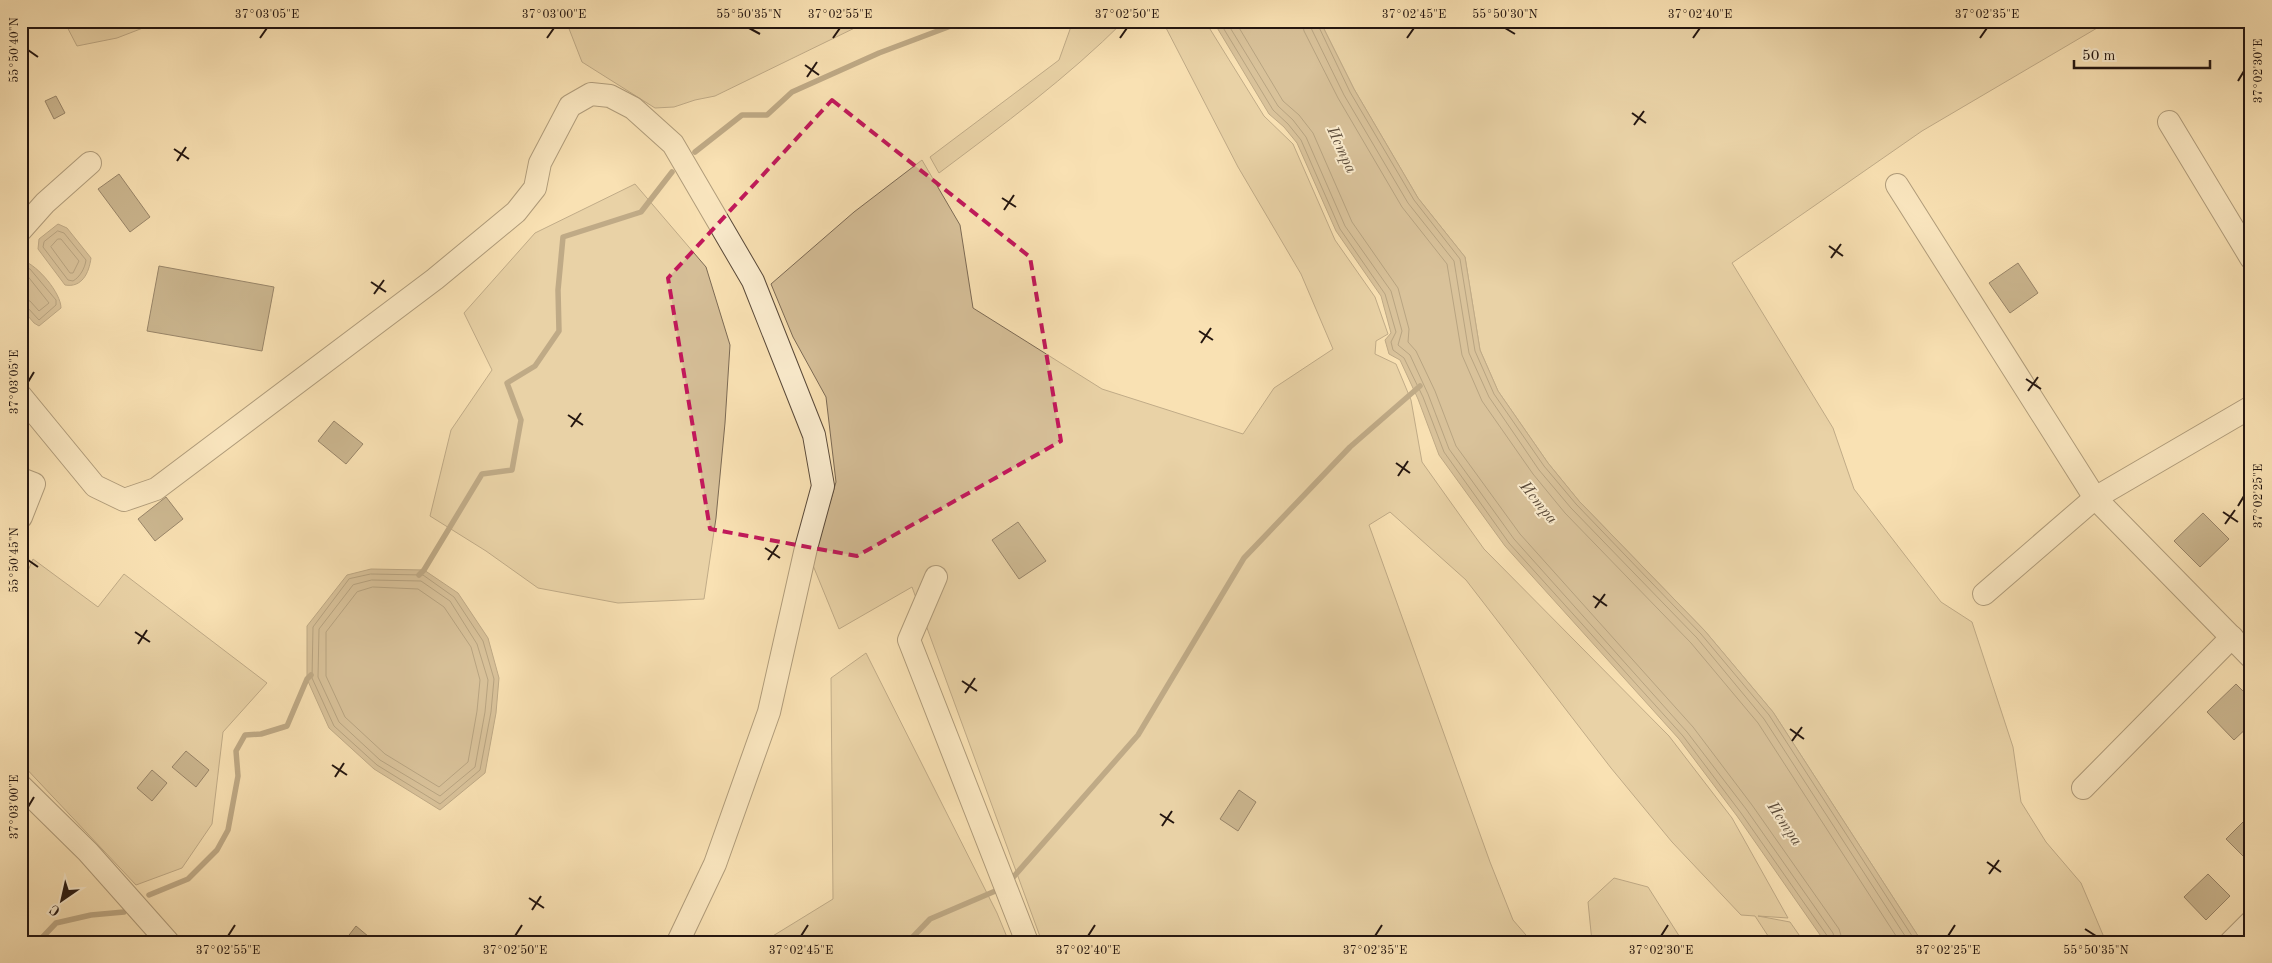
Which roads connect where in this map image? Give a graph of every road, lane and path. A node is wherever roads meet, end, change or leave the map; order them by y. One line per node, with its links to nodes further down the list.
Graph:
1 (2169, 122): 5 (street)
2 (90, 164): 4 (street)
3 (1897, 186): 9 (street)
4 (21, 230)
5 (2251, 258)
6 (21, 396): 19 (street)
7 (2248, 414): 9 (street)
8 (21, 479): 10 (street)
9 (2095, 498): 12 (street); 13 (street)
10 (21, 517)
11 (936, 577): 20 (street)
12 (1984, 594)
13 (2232, 637): 14 (street); 16 (street)
14 (2251, 657)
15 (21, 786): 18 (street)
16 (2083, 788)
17 (2251, 922): 21 (street)
18 (168, 942)
19 (678, 942)
20 (1027, 942)
21 (2231, 942)

